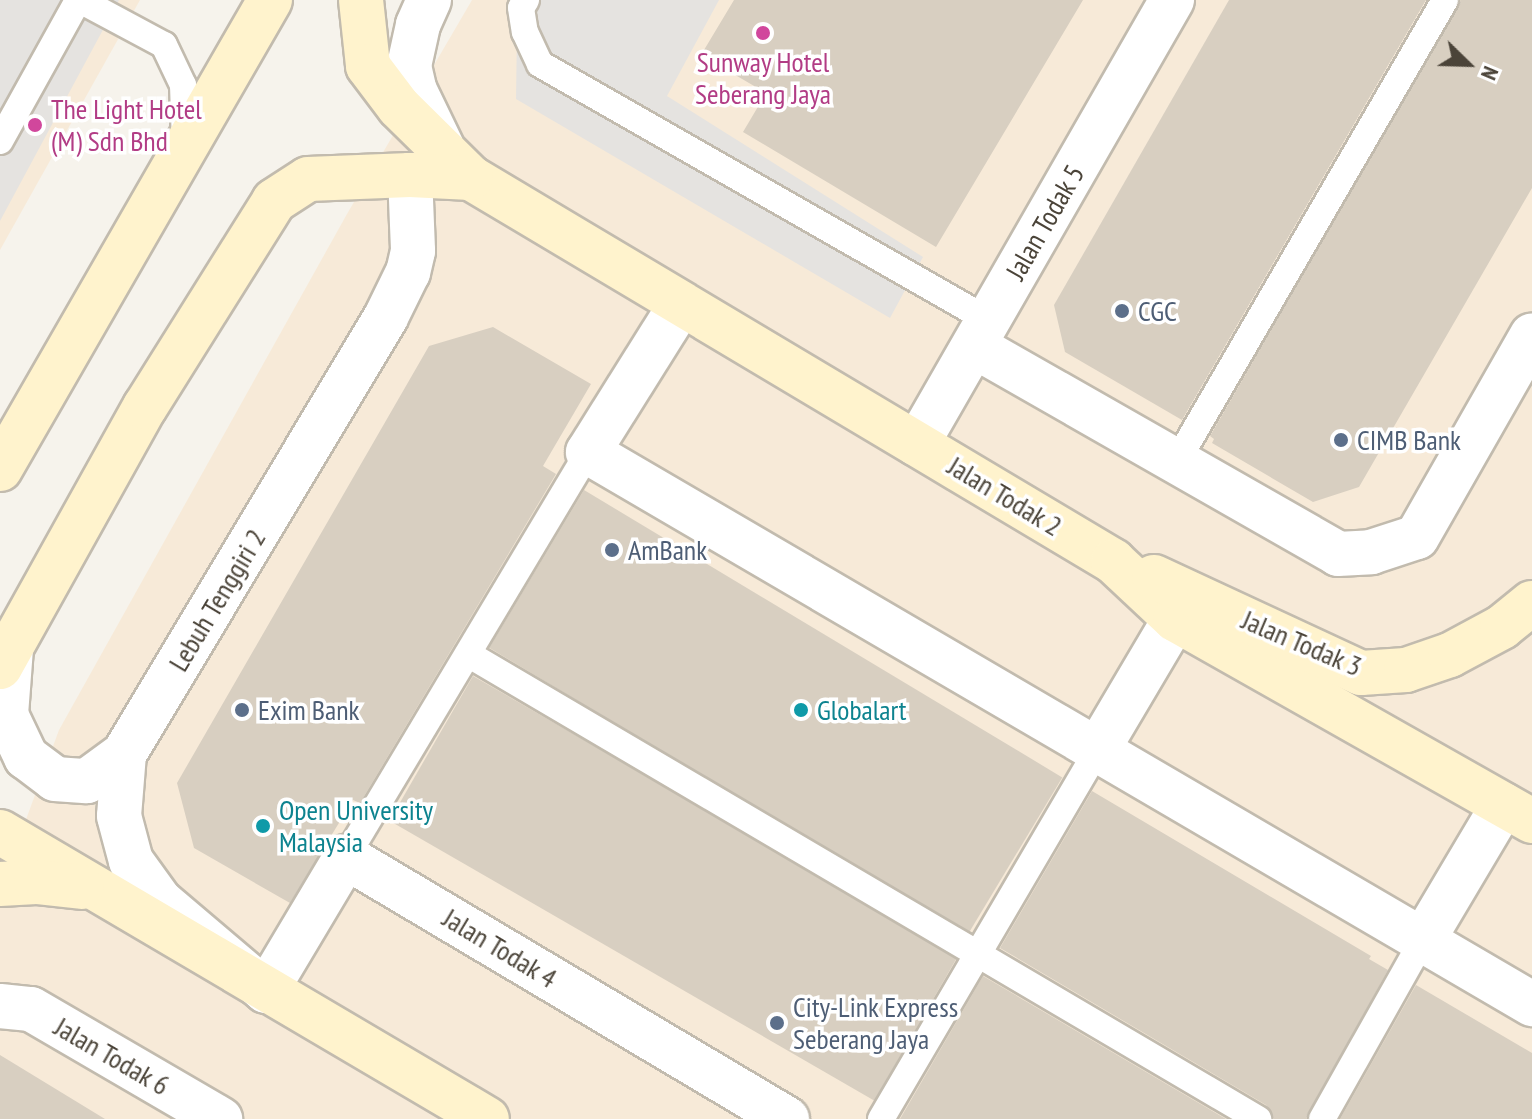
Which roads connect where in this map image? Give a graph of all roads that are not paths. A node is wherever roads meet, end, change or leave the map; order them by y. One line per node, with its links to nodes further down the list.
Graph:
1 (79, 0): 8 (lane); 9 (lane)
2 (270, 0): 9 (street)
3 (361, 0): 10 (street)
4 (429, 0): 10 (street, Lebuh Tenggiri 2)
5 (526, 0): 12 (lane)
6 (1445, 0): 16 (lane)
7 (1158, 5): 12 (street, Jalan Todak 5)
8 (0, 141)
9 (185, 150): 17 (street)
10 (442, 170): 11 (street, Jalan Todak 2); 22 (street); 24 (street, Lebuh Tenggiri 2)
11 (681, 304): 14 (street, Jalan Todak 2); 15 (street)
12 (981, 333): 14 (street, Jalan Todak 5); 16 (street)
13 (1532, 335): 16 (street)
14 (917, 444): 18 (street, Jalan Todak 2)
15 (588, 452): 21 (lane); 23 (street)
16 (1177, 461)
17 (0, 469)
18 (1113, 561): 19 (street, Jalan Todak 3); 20 (street, Jalan Todak 2)
19 (1532, 603)
20 (1175, 619): 23 (street); 25 (street, Jalan Todak 2)
21 (468, 654): 27 (lane); 31 (lane)
22 (5, 658): 24 (street)
23 (1098, 749): 30 (street); 31 (lane)
24 (124, 754): 32 (street, Lebuh Tenggiri 2)
25 (1518, 813): 30 (street)
26 (0, 832): 29 (street)
27 (346, 857): 32 (street); 37 (street, Jalan Todak 4)
28 (0, 884): 29 (street)
29 (93, 889): 32 (street)
30 (1423, 940): 33 (street); 40 (lane)
31 (978, 954): 38 (lane); 39 (lane)
32 (266, 991): 36 (street)
33 (1532, 1004)
34 (0, 1006): 35 (street, Jalan Todak 6)
35 (220, 1119)
36 (487, 1119)
37 (787, 1119)
38 (881, 1119)
39 (1258, 1119)
40 (1322, 1119)

